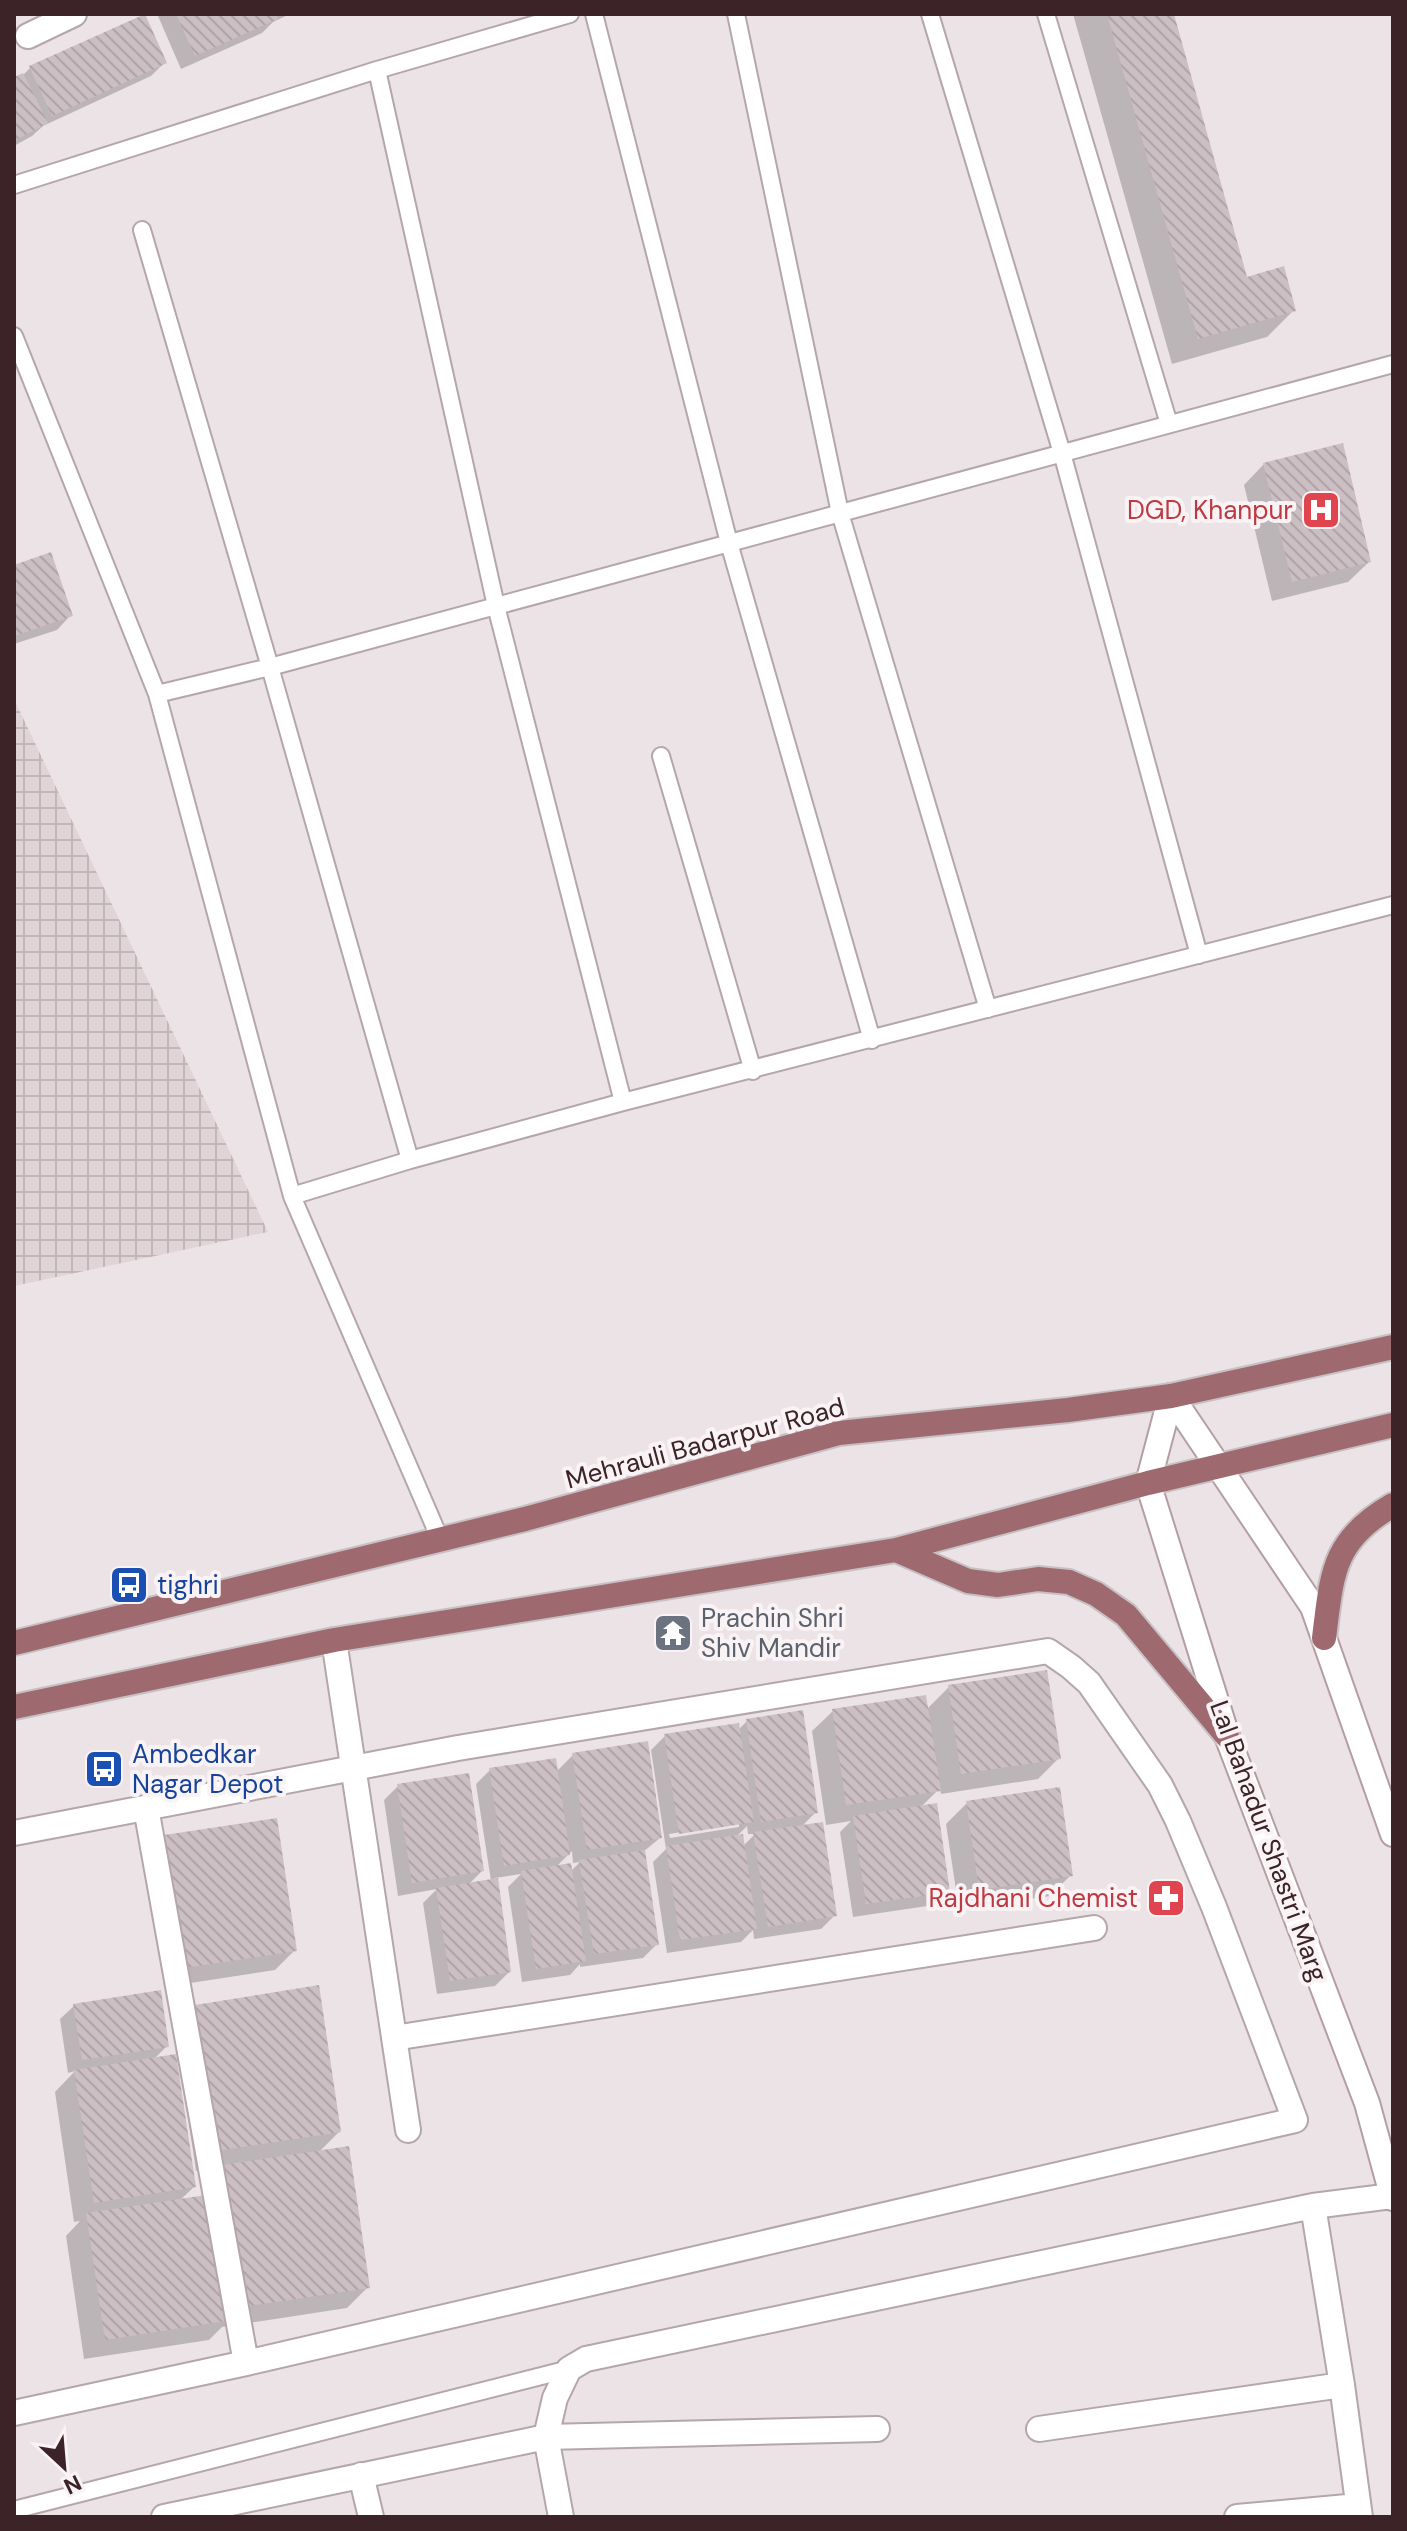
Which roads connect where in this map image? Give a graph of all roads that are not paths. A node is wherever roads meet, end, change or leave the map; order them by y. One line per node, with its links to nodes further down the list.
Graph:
1 (74, 14): 7 (street)
2 (570, 14): 8 (lane)
3 (594, 14): 16 (lane)
4 (736, 14): 15 (lane)
5 (930, 14): 14 (lane)
6 (1046, 14): 13 (lane)
7 (28, 36)
8 (377, 70): 9 (lane); 17 (lane)
9 (14, 185)
10 (142, 230): 18 (lane)
11 (14, 336): 19 (lane)
12 (1393, 364): 13 (lane)
13 (1169, 424): 14 (lane)
14 (1062, 453): 15 (lane); 22 (lane)
15 (840, 513): 16 (lane); 23 (lane)
16 (729, 543): 17 (lane); 24 (lane)
17 (496, 606): 18 (lane); 26 (lane)
18 (270, 667): 19 (lane); 27 (lane)
19 (157, 694): 28 (lane)
20 (661, 756): 25 (lane)
21 (1393, 905): 22 (lane)
22 (1199, 955): 23 (lane)
23 (988, 1009): 24 (lane)
24 (872, 1040): 25 (lane)
25 (753, 1071): 26 (lane)
26 (623, 1102): 27 (lane)
27 (410, 1160): 28 (lane)
28 (292, 1196): 35 (lane)
29 (1393, 1347): 30 (main road, Mehrauli Badarpur Road)
30 (1171, 1396): 32 (street); 33 (street); 35 (main road, Mehrauli Badarpur Road)
31 (1393, 1425): 32 (main road)
32 (1218, 1467): 33 (main road); 37 (street)
33 (1148, 1483): 36 (main road); 41 (street, Lal Bahadur Shastri Marg)
34 (1393, 1505): 37 (main road)
35 (440, 1539): 39 (main road, Mehrauli Badarpur Road)
36 (896, 1550): 38 (main road); 41 (main road)
37 (1324, 1638): 45 (street)
38 (334, 1640): 40 (main road); 42 (street)
39 (14, 1643)
40 (14, 1707)
41 (1227, 1736): 49 (street, Lal Bahadur Shastri Marg)
42 (353, 1768): 43 (street); 47 (street); 51 (street)
43 (146, 1808): 44 (street); 51 (street)
44 (14, 1833)
45 (1393, 1834)
46 (1094, 1928): 47 (street)
47 (394, 2038): 48 (street)
48 (408, 2130)
49 (1393, 2197): 50 (street)
50 (1313, 2206): 52 (street); 53 (street)
51 (246, 2363): 54 (street)
52 (569, 2369): 57 (street); 59 (lane)
53 (1342, 2385): 56 (street); 60 (street)
54 (14, 2410)
55 (877, 2429): 57 (street)
56 (1039, 2429)
57 (546, 2437): 58 (street); 63 (street)
58 (361, 2475): 61 (street); 62 (street)
59 (14, 2510)
60 (1359, 2511): 64 (street)
61 (164, 2517)
62 (371, 2517)
63 (561, 2517)
64 (1237, 2517)

